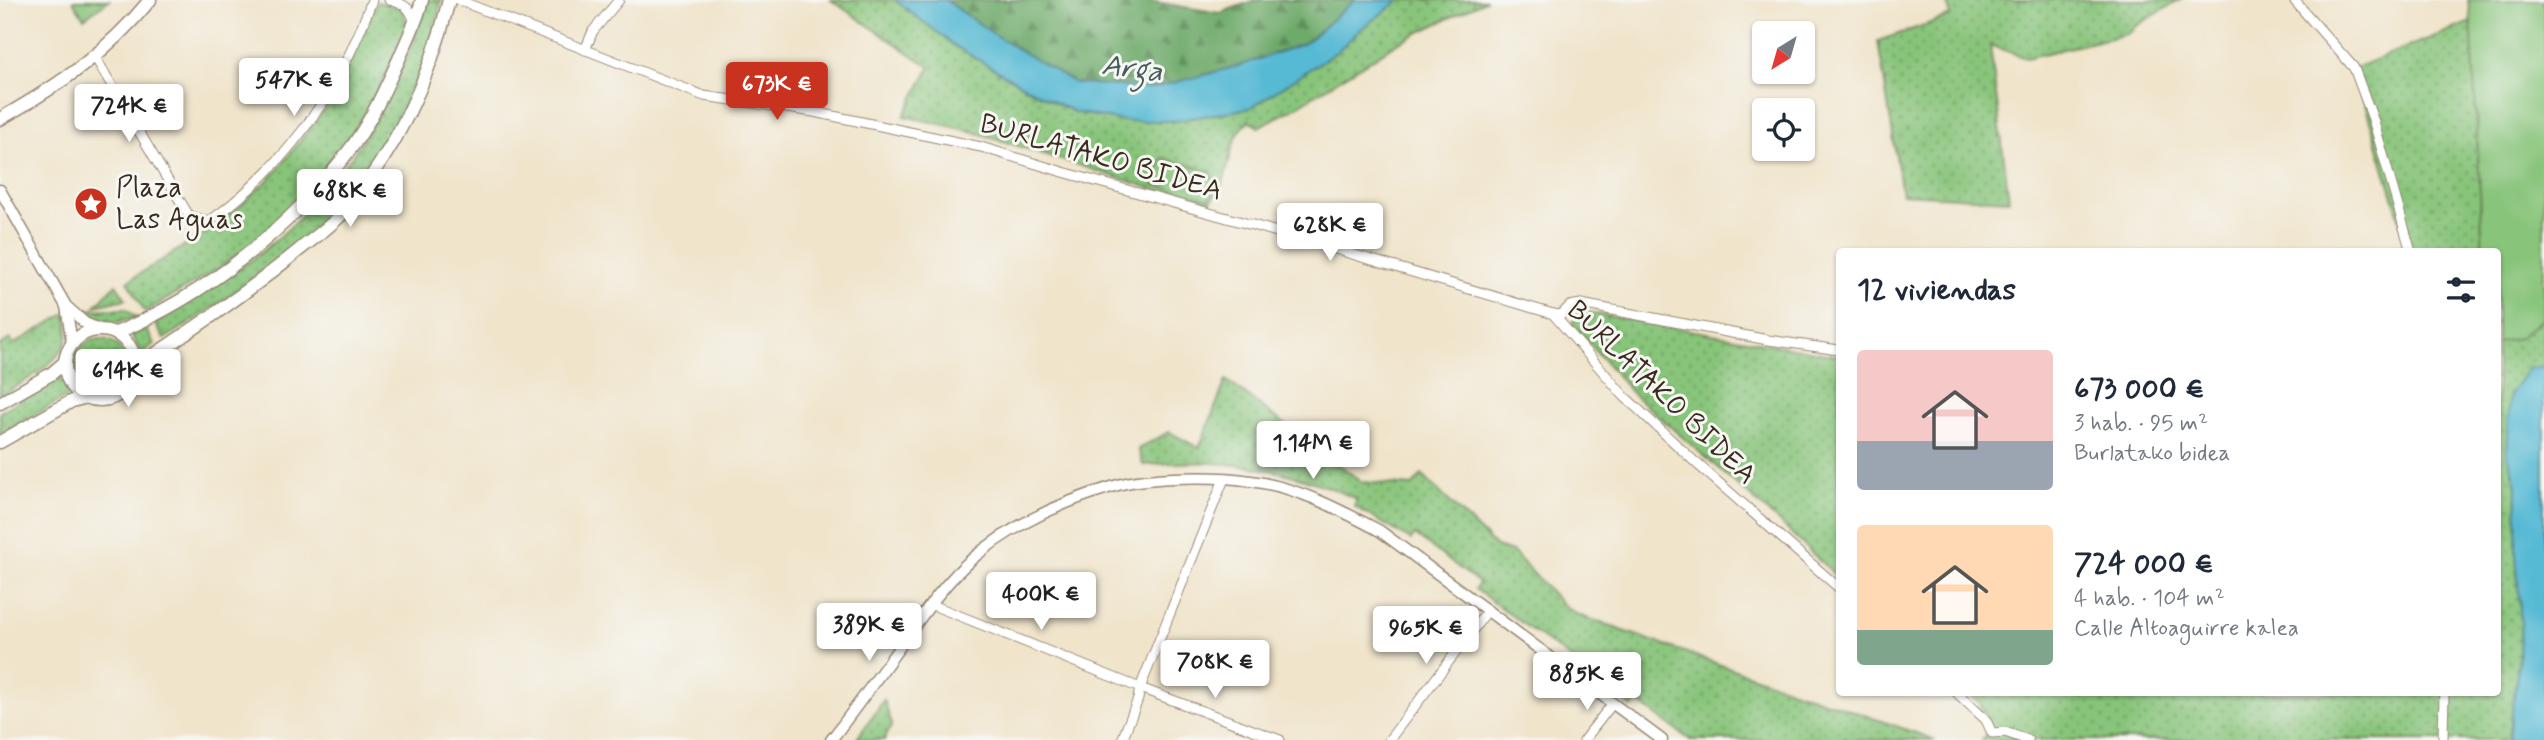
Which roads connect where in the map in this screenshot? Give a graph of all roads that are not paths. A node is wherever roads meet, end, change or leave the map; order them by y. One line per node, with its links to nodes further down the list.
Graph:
1 (150, 0): 11 (main road)
2 (372, 0): 11 (street)
3 (388, 0): 9 (street)
4 (422, 0): 9 (main road)
5 (449, 0): 22 (main road)
6 (458, 0): 10 (street, BURLATAKO BIDEA)
7 (619, 0): 10 (street)
8 (2294, 0): 14 (street)
9 (414, 24): 18 (main road)
10 (585, 50): 16 (street, BURLATAKO BIDEA)
11 (95, 57): 12 (main road)
12 (0, 120)
13 (0, 190): 15 (street)
14 (2410, 248)
15 (66, 306): 17 (street); 19 (street)
16 (1553, 314): 20 (street); 27 (street, BURLATAKO BIDEA)
17 (102, 330): 18 (main road); 19 (main road)
18 (116, 333): 22 (main road)
19 (72, 343): 21 (main road)
20 (1836, 350)
21 (65, 362): 23 (main road); 24 (main road)
22 (135, 367): 23 (main road)
23 (87, 397): 25 (main road)
24 (0, 403)
25 (0, 442)
26 (1224, 479): 28 (street); 29 (street); 30 (street)
27 (1836, 585)
28 (930, 604): 30 (street); 34 (street)
29 (1488, 610): 33 (street); 37 (street)
30 (1140, 688): 35 (street); 36 (street)
31 (1960, 696): 40 (street)
32 (2444, 696): 41 (street)
33 (1613, 703): 38 (street); 39 (street)
34 (831, 740)
35 (1122, 740)
36 (1280, 740)
37 (1389, 740)
38 (1584, 740)
39 (1662, 740)
40 (2028, 740)
41 (2443, 740)

